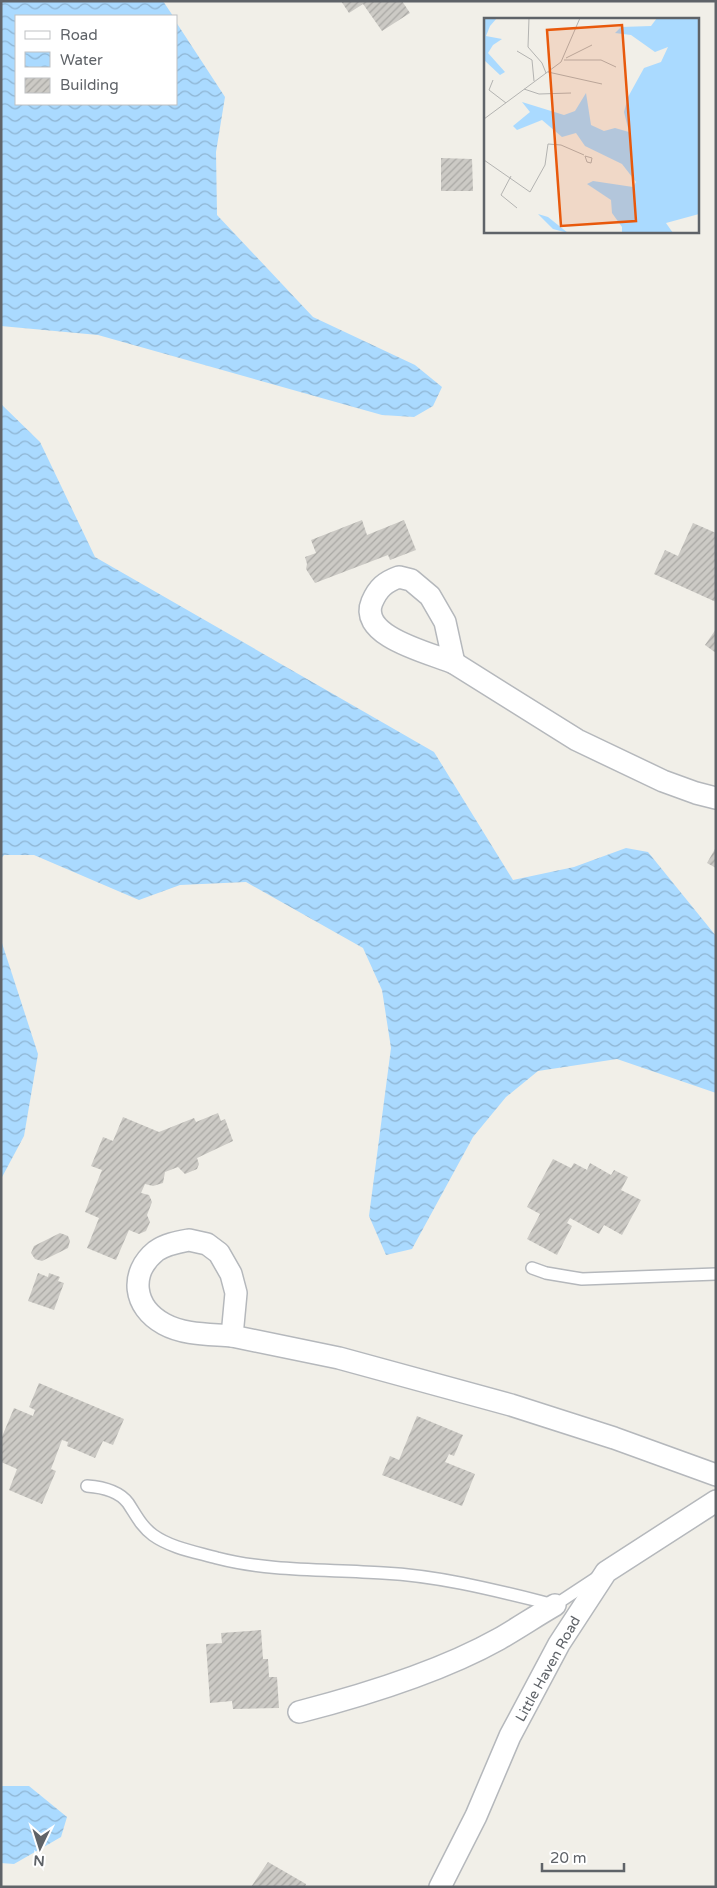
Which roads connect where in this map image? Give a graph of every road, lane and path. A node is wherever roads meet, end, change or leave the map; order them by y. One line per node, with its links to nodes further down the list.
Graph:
1 (454, 663): 2 (street)
2 (716, 798)
3 (532, 1268): 4 (lane)
4 (716, 1274)
5 (232, 1336): 5 (street); 6 (street)
6 (716, 1475)
7 (87, 1486): 10 (lane)
8 (716, 1501): 9 (street, Little Haven Road)
9 (606, 1572): 10 (lane); 12 (street, Little Haven Road)
10 (555, 1605): 11 (street)
11 (299, 1712)
12 (440, 1887)

